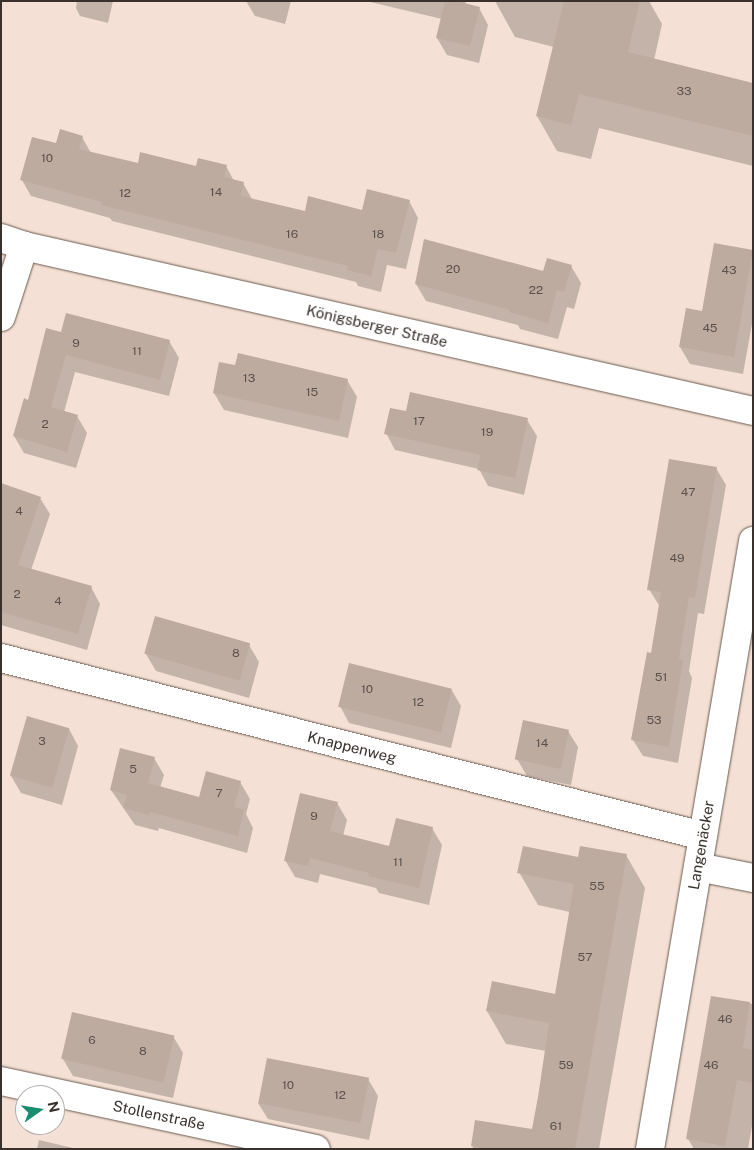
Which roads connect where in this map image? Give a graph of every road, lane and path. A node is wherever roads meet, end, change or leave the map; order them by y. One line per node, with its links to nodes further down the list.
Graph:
1 (13, 242): 2 (street); 3 (street, Königsberger Straße)
2 (1, 317)
3 (753, 411)
4 (753, 542): 6 (street, Langenäcker)
5 (1, 658): 6 (street, Knappenweg)
6 (703, 836): 7 (street, Langenäcker)
7 (698, 866): 8 (street); 11 (street, Langenäcker)
8 (753, 878)
9 (1, 1081): 10 (street, Stollenstraße)
10 (316, 1149)
11 (650, 1149)

